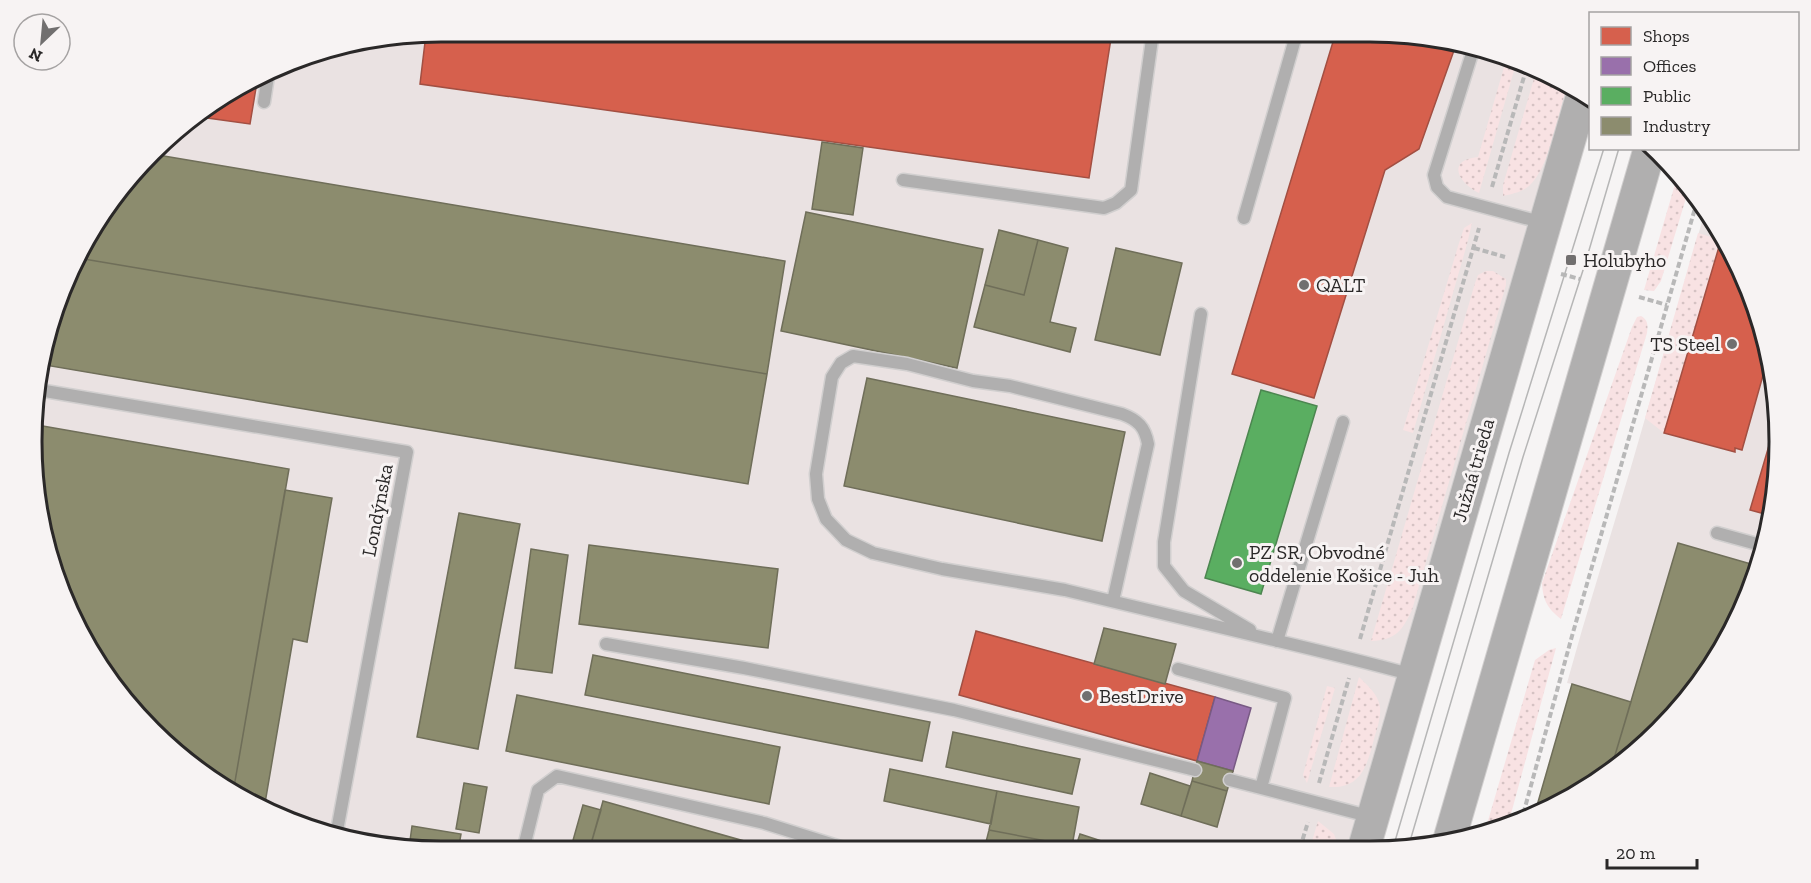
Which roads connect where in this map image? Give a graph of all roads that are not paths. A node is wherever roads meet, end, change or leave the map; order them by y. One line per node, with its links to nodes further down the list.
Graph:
1 (1152, 42): 8 (lane)
2 (1294, 42): 9 (lane)
3 (1471, 56): 10 (lane)
4 (267, 82): 5 (lane)
5 (264, 102)
6 (1580, 103): 10 (street, Južná trieda)
7 (1648, 155): 27 (street)
8 (903, 180)
9 (1244, 218)
10 (1544, 223): 21 (street, Južná trieda)
11 (1201, 314): 17 (lane)
12 (45, 391): 26 (lane, Londýnska)
13 (1343, 422): 18 (lane)
14 (1717, 533): 15 (lane)
15 (1755, 544)
16 (1113, 601): 16 (lane); 17 (lane)
17 (1261, 637): 18 (lane)
18 (1277, 641): 21 (lane)
19 (606, 644): 22 (lane)
20 (1178, 669): 24 (lane)
21 (1414, 676): 25 (street, Južná trieda)
22 (1195, 770)
23 (1230, 780): 24 (lane)
24 (1261, 788): 25 (lane)
25 (1373, 817): 30 (street, Južná trieda)
26 (338, 827)
27 (1452, 832)
28 (525, 841): 29 (lane)
29 (821, 841)
30 (1366, 841)

